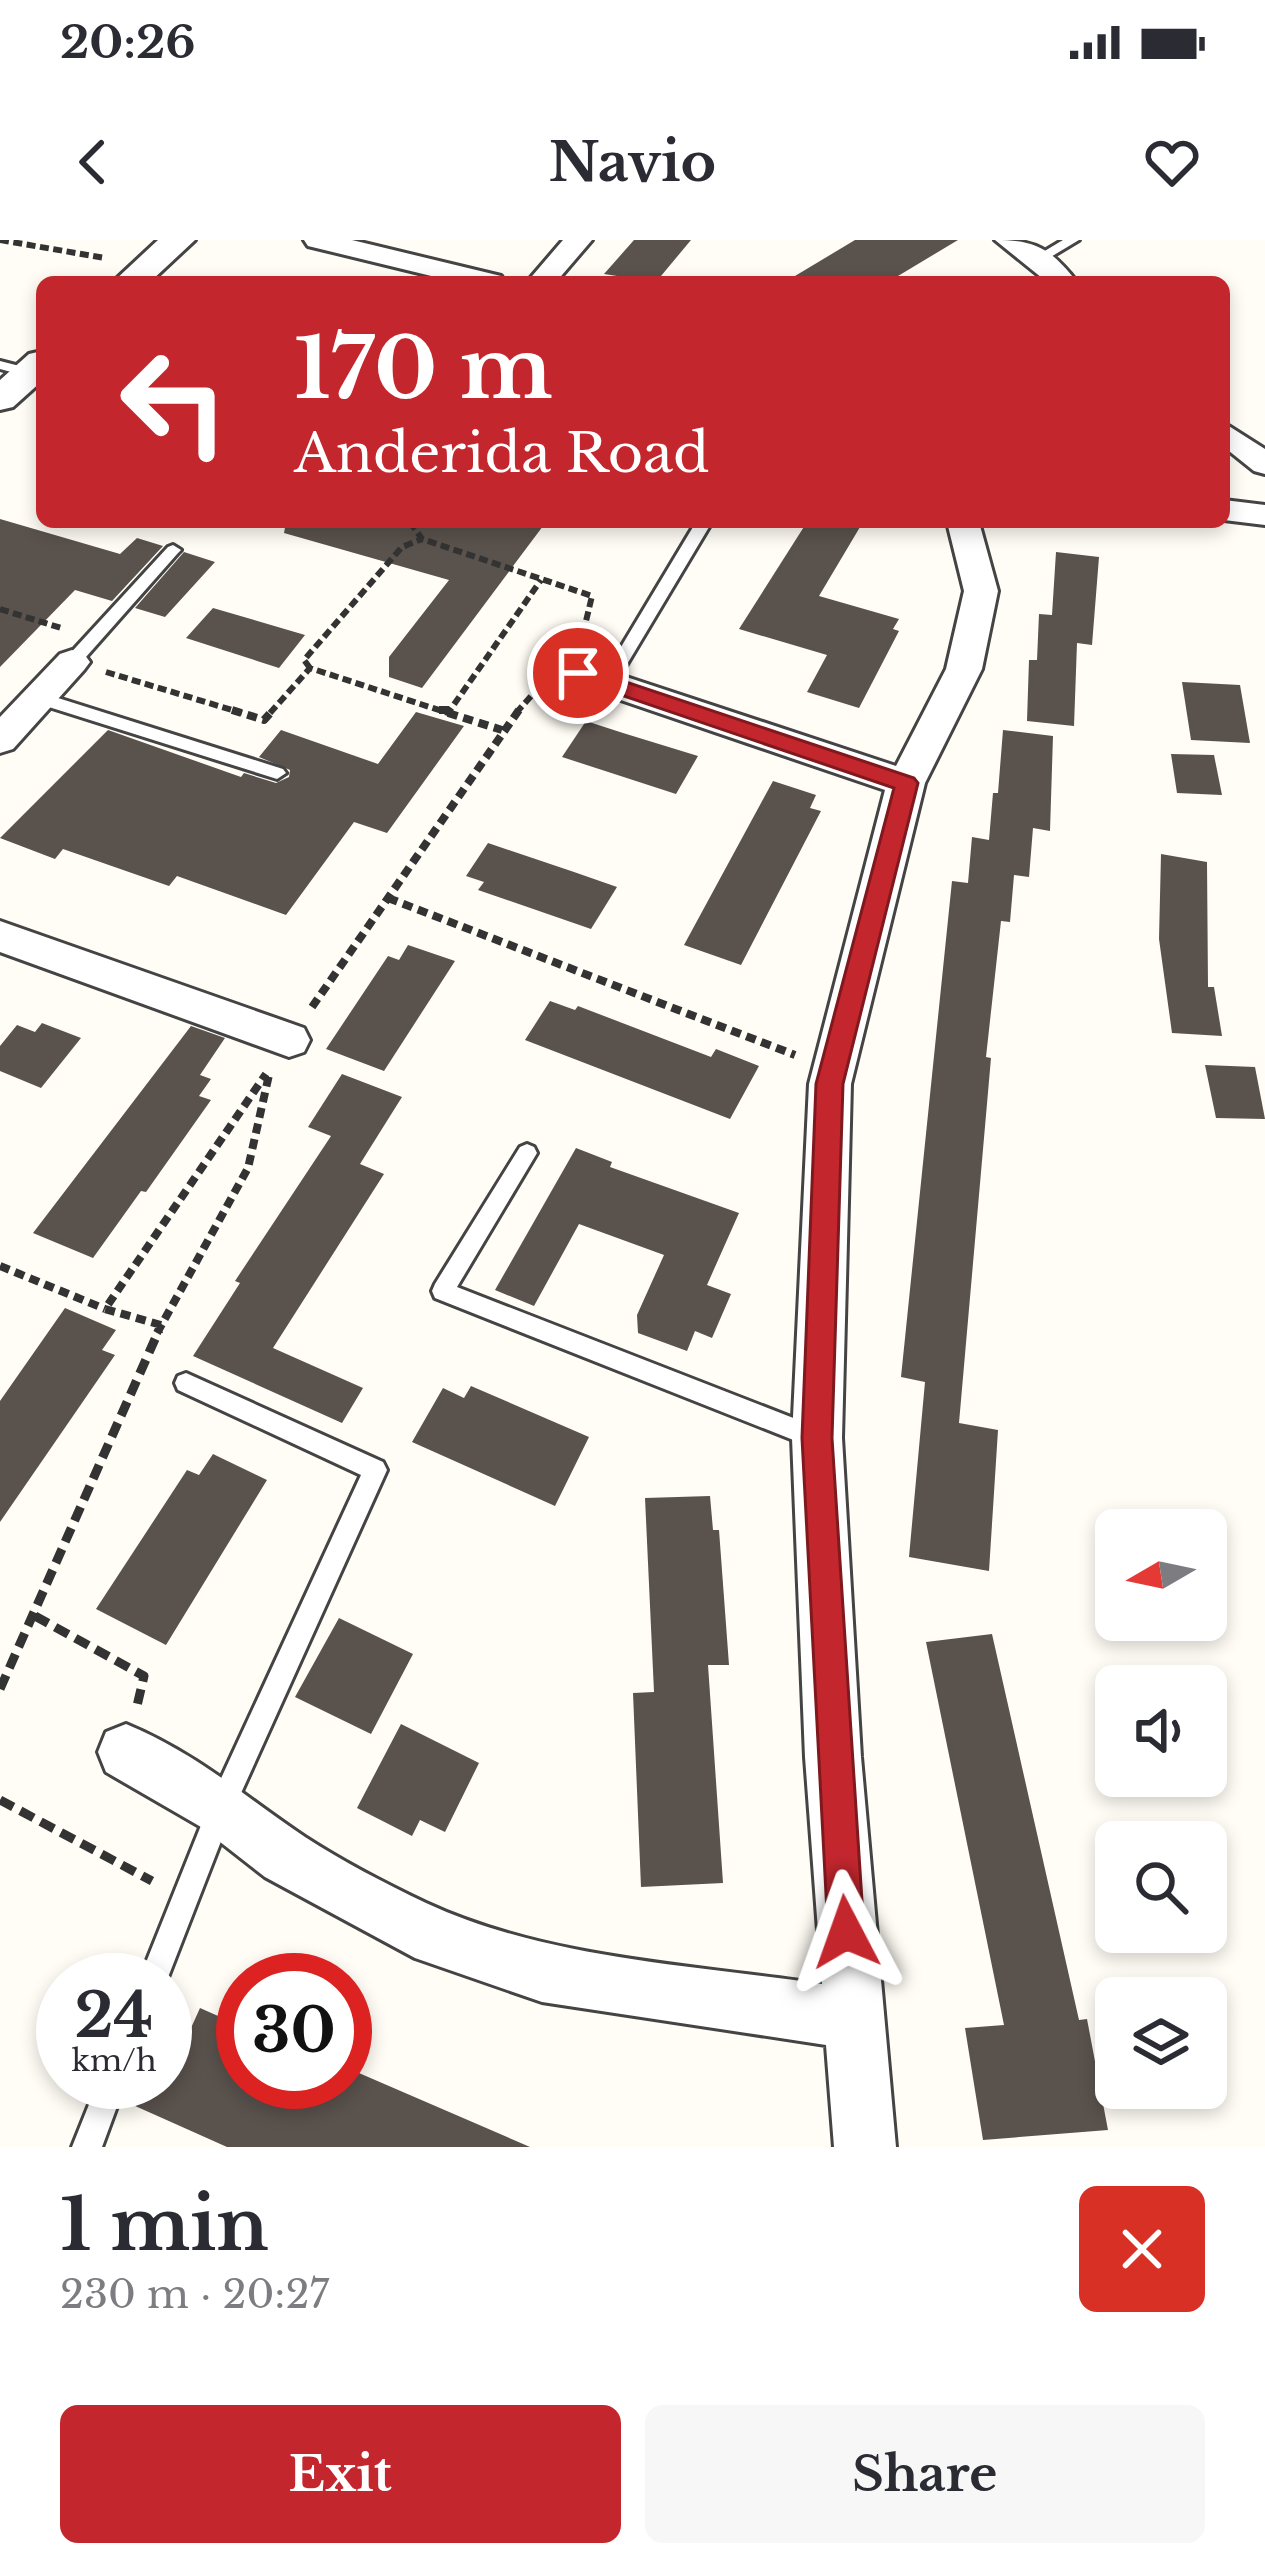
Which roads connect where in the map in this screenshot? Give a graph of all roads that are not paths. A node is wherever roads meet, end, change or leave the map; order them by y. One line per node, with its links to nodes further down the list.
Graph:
1 (178, 240): 7 (street)
2 (318, 240): 8 (street)
3 (578, 240): 9 (street)
4 (1009, 240): 6 (street)
5 (1073, 240): 6 (lane)
6 (1040, 258): 10 (street)
7 (138, 275)
8 (465, 276)
9 (547, 276)
10 (1057, 276)
11 (24, 367): 12 (street)
12 (0, 399)
13 (1230, 437): 14 (street)
14 (1265, 464)
15 (1230, 511): 16 (street)
16 (1265, 515)
17 (700, 528): 21 (lane)
18 (965, 528): 25 (street)
19 (173, 550): 20 (lane)
20 (72, 662): 22 (street)
21 (593, 678): 25 (street)
22 (39, 698): 23 (street); 24 (lane)
23 (0, 740)
24 (277, 773)
25 (906, 783): 30 (street)
26 (0, 936): 27 (street)
27 (280, 1054)
28 (527, 1153): 30 (lane)
29 (186, 1383): 32 (lane)
30 (817, 1438): 34 (street)
31 (126, 1752): 32 (street)
32 (221, 1807): 33 (lane); 34 (street)
33 (164, 1953)
34 (853, 2019): 37 (street)
35 (102, 2109): 36 (lane)
36 (87, 2147)
37 (865, 2147)

